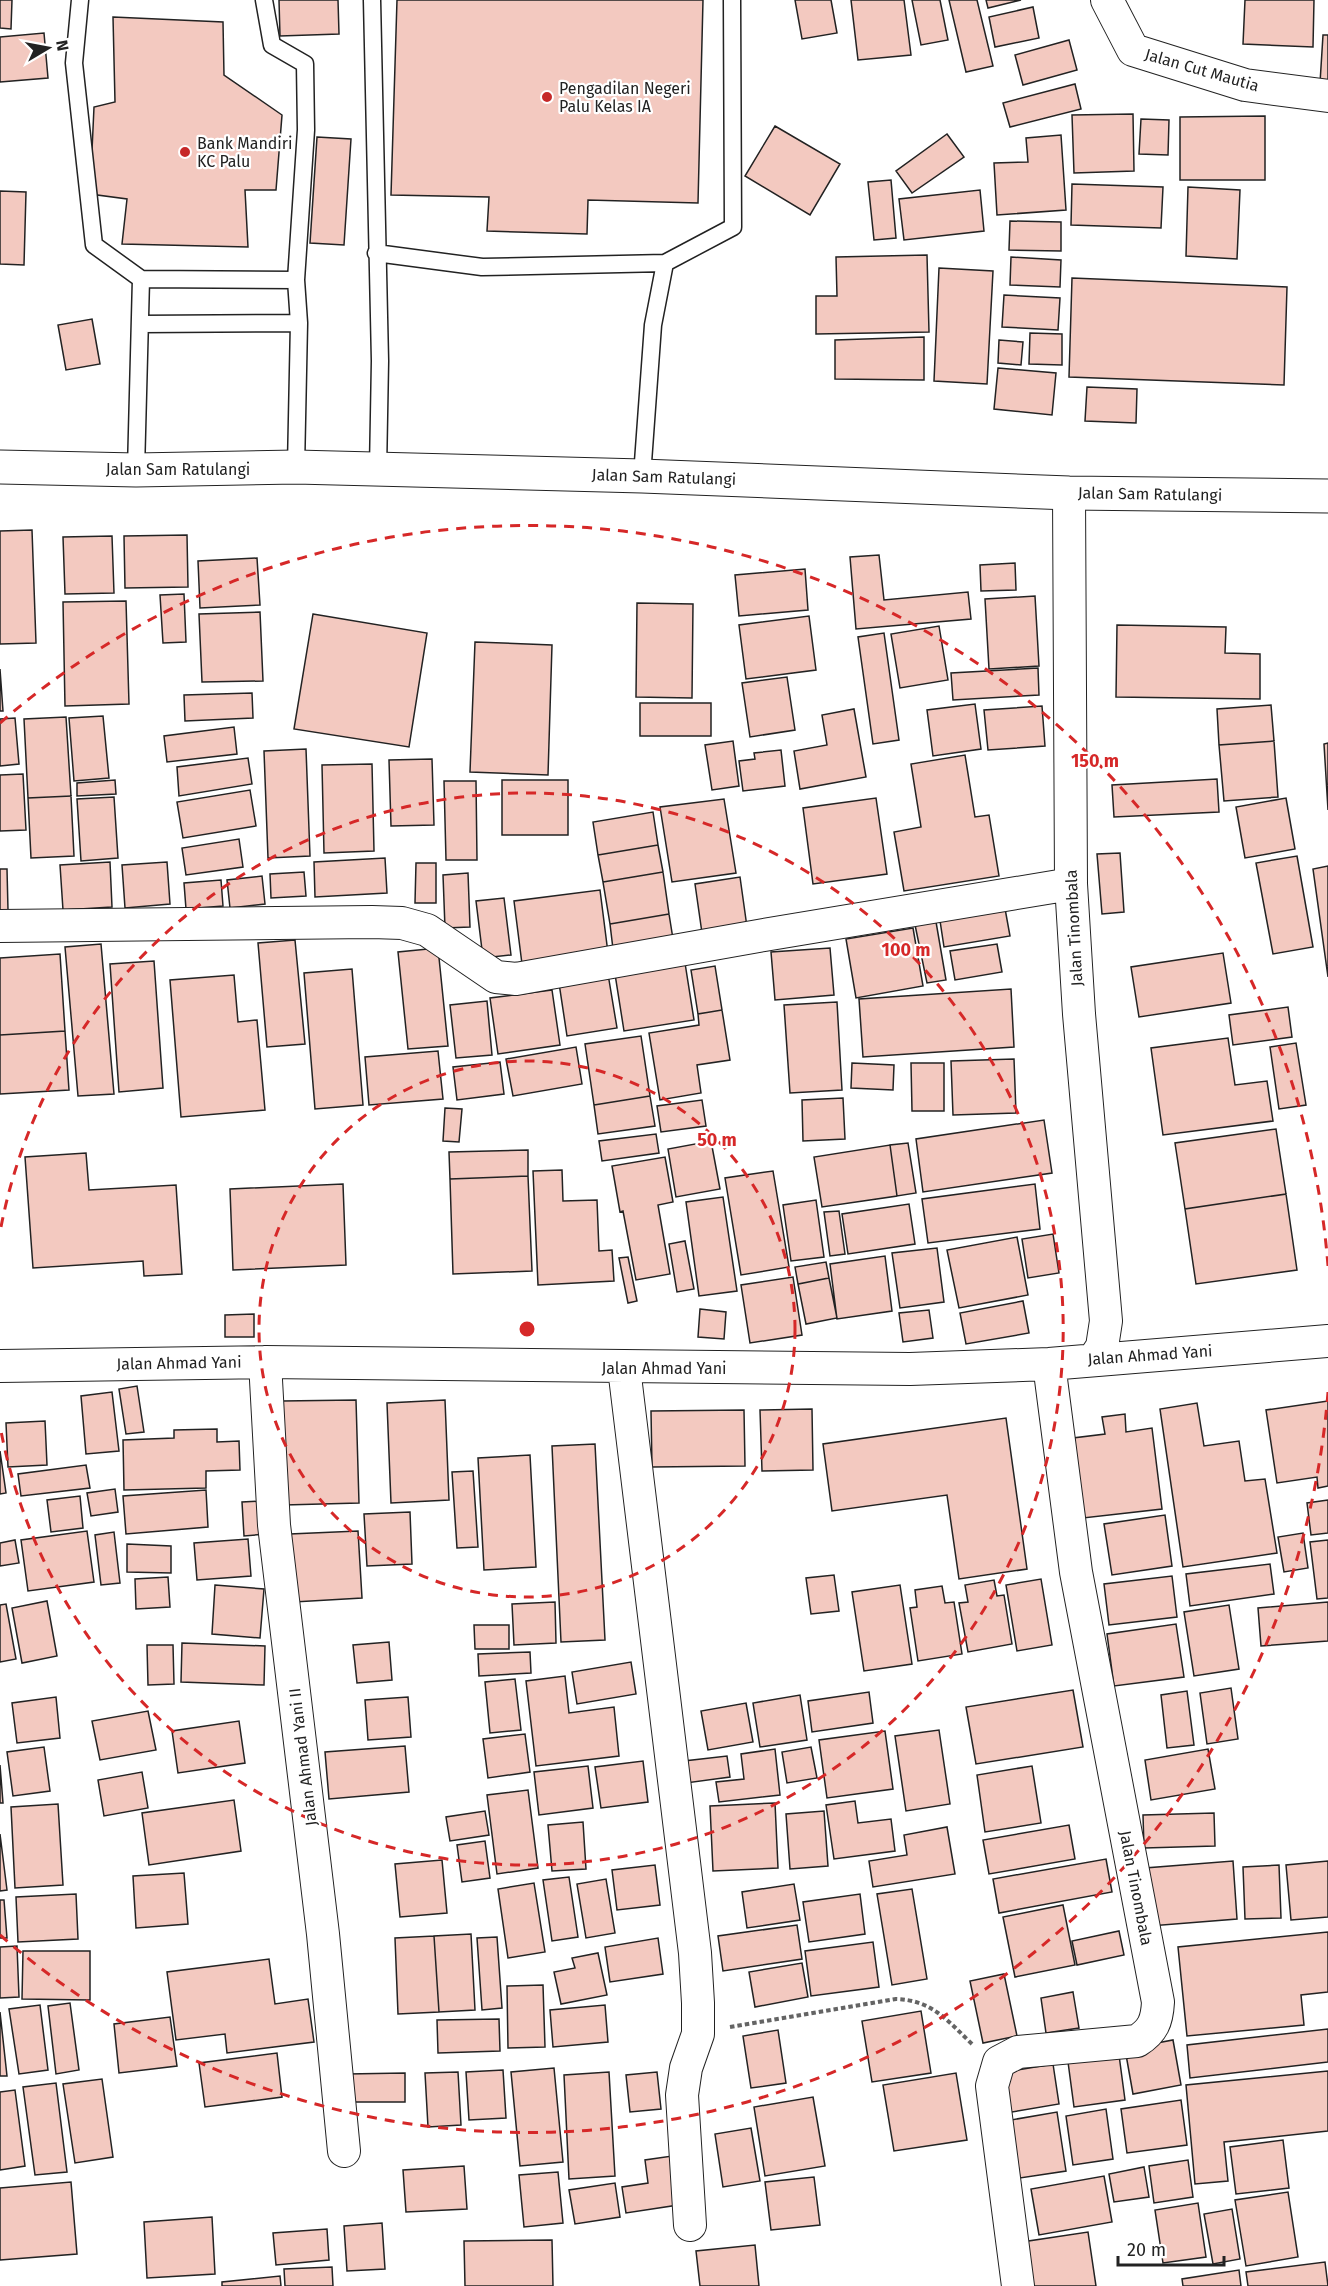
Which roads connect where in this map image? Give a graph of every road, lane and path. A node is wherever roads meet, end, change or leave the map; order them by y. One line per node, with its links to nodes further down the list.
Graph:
1 (80, 0): 9 (lane)
2 (264, 0): 10 (lane)
3 (372, 0): 7 (lane)
4 (732, 0): 8 (lane)
5 (1107, 0): 6 (street, Jalan Cut Mautia)
6 (1328, 96)
7 (376, 254): 8 (lane); 16 (lane)
8 (665, 263): 17 (lane)
9 (141, 279): 10 (lane); 12 (lane)
10 (296, 280): 11 (lane)
11 (299, 323): 12 (lane); 14 (lane)
12 (141, 324): 15 (lane)
13 (0, 467): 15 (highway, Jalan Sam Ratulangi)
14 (296, 467): 15 (highway, Jalan Sam Ratulangi); 16 (highway, Jalan Sam Ratulangi)
15 (136, 470)
16 (378, 470): 17 (highway, Jalan Sam Ratulangi)
17 (642, 476): 18 (highway, Jalan Sam Ratulangi)
18 (1069, 493): 19 (highway, Jalan Sam Ratulangi); 20 (street, Jalan Tinombala)
19 (1328, 496)
20 (1071, 884): 21 (street); 23 (street, Jalan Tinombala)
21 (0, 926)
22 (1328, 1341): 23 (street, Jalan Ahmad Yani)
23 (1094, 1359): 25 (street, Jalan Ahmad Yani)
24 (265, 1362): 26 (street, Jalan Ahmad Yani); 27 (street, Jalan Ahmad Yani); 30 (street, Jalan Ahmad Yani II)
25 (1049, 1364): 27 (street, Jalan Ahmad Yani); 29 (street, Jalan Tinombala)
26 (0, 1366)
27 (624, 1368): 28 (street)
28 (698, 2034): 29 (path); 31 (street)
29 (996, 2067): 32 (street)
30 (344, 2151)
31 (690, 2225)
32 (1018, 2286)

